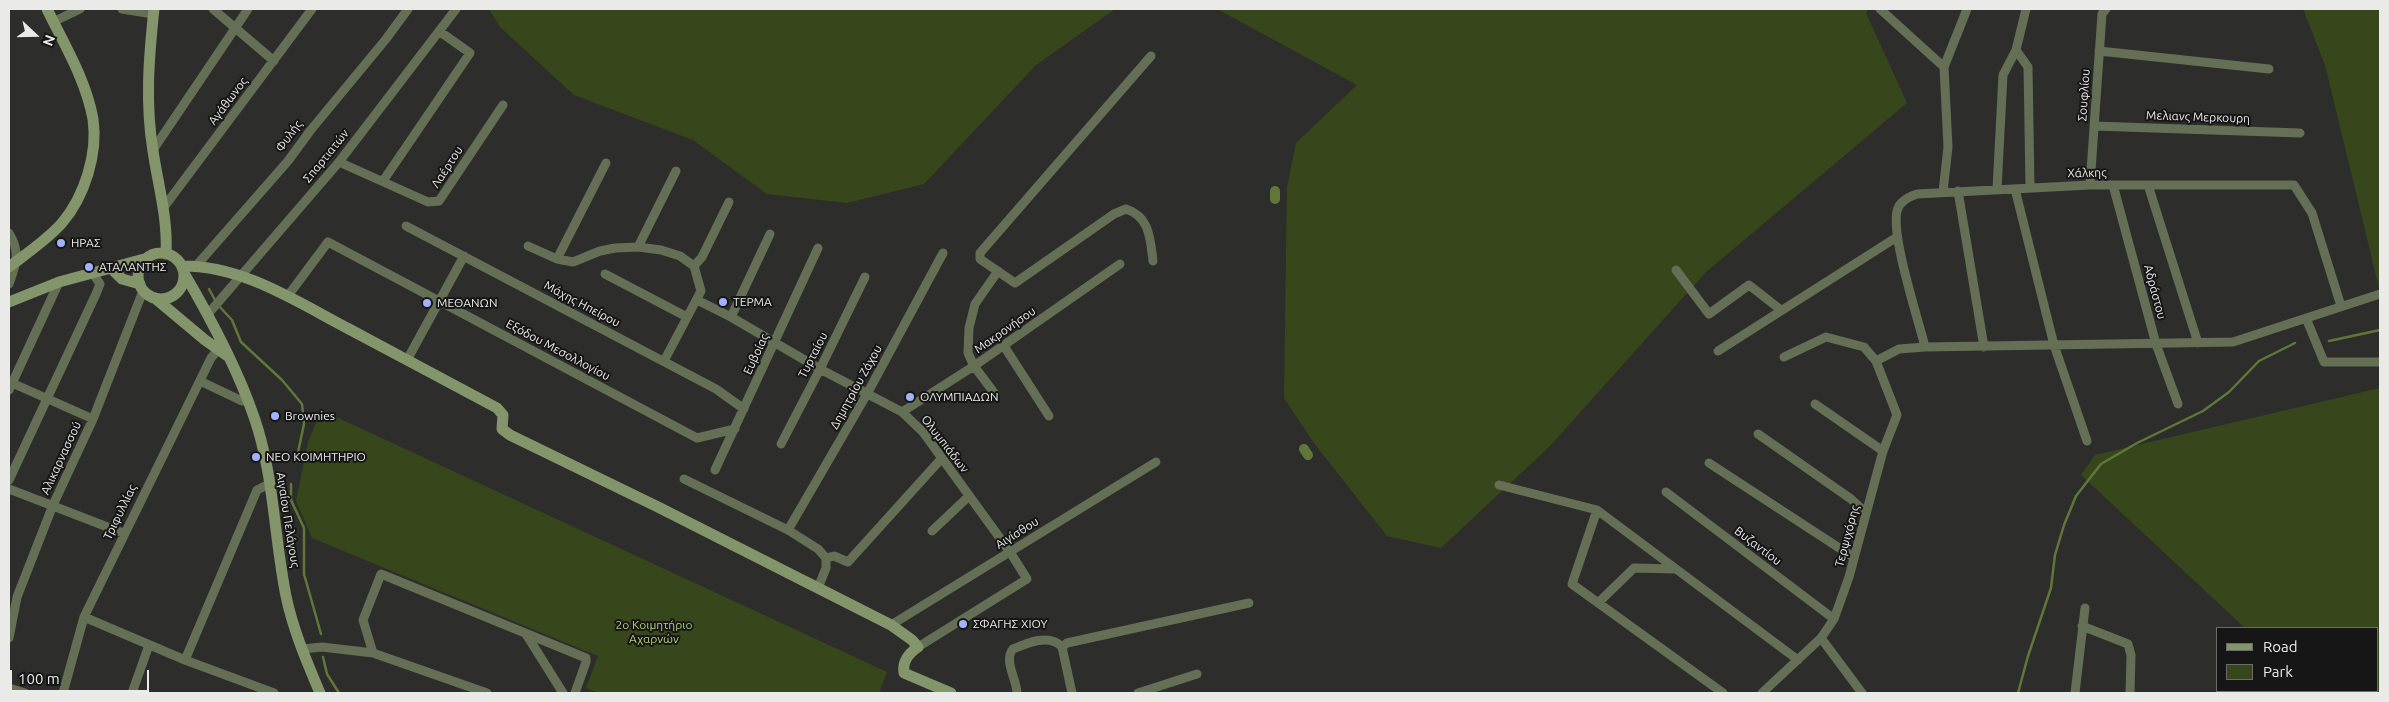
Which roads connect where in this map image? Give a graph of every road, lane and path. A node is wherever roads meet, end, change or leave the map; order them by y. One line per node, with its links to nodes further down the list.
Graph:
1 (47, 9): 14 (street)
2 (80, 9): 14 (street)
3 (122, 9): 13 (street)
4 (213, 9): 15 (street)
5 (248, 9): 15 (street)
6 (312, 9): 20 (street, Αγάθωνος)
7 (408, 9): 56 (street, Φυλής)
8 (456, 9): 16 (street, Σπαρτιατών)
9 (1880, 9): 21 (street)
10 (1967, 9): 21 (street)
11 (2026, 9): 17 (street)
12 (2106, 9): 18 (street, Σουφλίου)
13 (153, 12): 26 (street)
14 (54, 22): 54 (street)
15 (236, 27): 20 (street); 26 (street)
16 (439, 31): 27 (street, Σπαρτιατών); 30 (street)
17 (2016, 50): 34 (street); 36 (street)
18 (2099, 51): 22 (street); 24 (street, Σουφλίου)
19 (1151, 56): 61 (street)
20 (274, 61): 40 (street, Αγάθωνος)
21 (1944, 67): 38 (street)
22 (2268, 69)
23 (503, 105): 30 (street, Λαέρτου)
24 (2094, 126): 25 (street, Μελιανς Μερκουρη); 31 (street, Σουφλίου)
25 (2300, 132)
26 (153, 150): 40 (street)
27 (339, 162): 30 (street, Λαέρτου); 64 (street, Σπαρτιατών)
28 (606, 163): 52 (street)
29 (676, 171): 46 (street)
30 (383, 181)
31 (2090, 185): 32 (street, Χάλκης); 34 (street, Χάλκης)
32 (2114, 185): 33 (street, Χάλκης); 83 (street, Αδράστου)
33 (2148, 185): 75 (street, Χάλκης); 82 (street, Αδράστου)
34 (2030, 188): 35 (street, Χάλκης)
35 (2015, 189): 36 (street, Χάλκης); 85 (street)
36 (1997, 190): 37 (street, Χάλκης)
37 (1958, 191): 38 (street, Χάλκης); 87 (street)
38 (1943, 192): 44 (street, Χάλκης)
39 (729, 202): 57 (street)
40 (164, 207): 48 (street)
41 (406, 226): 50 (street, Μάχης Ηπείρου)
42 (9, 233): 54 (street)
43 (770, 234): 79 (street)
44 (1897, 237): 76 (street); 86 (street, Χάλκης)
45 (528, 246): 52 (street)
46 (638, 247): 52 (street); 57 (street)
47 (818, 248): 81 (street, Ευβοίας)
48 (166, 254): 51 (street); 59 (street)
49 (943, 254): 100 (street, Δημητρίου Ζάχου)
50 (464, 256): 74 (street); 93 (street, Μάχης Ηπείρου)
51 (144, 259): 58 (street); 68 (street)
52 (557, 259)
53 (1152, 260): 61 (street)
54 (13, 264): 67 (street)
55 (1120, 264): 84 (street, Μακρονήσου)
56 (196, 266): 59 (street); 64 (street)
57 (694, 266): 72 (street)
58 (110, 267): 62 (street); 68 (street)
59 (183, 270): 71 (street); 77 (street, Αιγαίου Πελάγους)
60 (1676, 270): 76 (street)
61 (998, 271): 96 (street)
62 (92, 272): 66 (street); 103 (street)
63 (605, 274): 78 (street)
64 (241, 276): 70 (street); 77 (street, Σπαρτιατών)
65 (865, 277): 97 (street, Τυρταίου)
66 (59, 282): 73 (street); 99 (street)
67 (9, 284)
68 (142, 288): 71 (street); 109 (street, Αλικαρνασσού)
69 (2380, 294): 75 (street)
70 (287, 297): 74 (street, Εξόδου Μεσολλογίου); 92 (street)
71 (156, 299): 88 (street)
72 (697, 300): 78 (street); 79 (street, Ολυμπιάδων)
73 (9, 302)
74 (439, 302): 92 (street); 110 (street, Εξόδου Μεσολλογίου)
75 (2342, 306): 80 (street)
76 (1781, 310): 89 (street)
77 (208, 314): 90 (street, Αιγαίου Πελάγους)
78 (687, 317): 93 (street)
79 (731, 317): 81 (street, Ολυμπιάδων)
80 (2306, 318): 82 (street); 95 (street)
81 (775, 343): 97 (street, Ολυμπιάδων); 106 (street, Ευβοίας)
82 (2198, 343): 83 (street)
83 (2156, 344): 85 (street); 105 (street, Αδράστου)
84 (1004, 346): 96 (street, Μακρονήσου); 108 (street)
85 (2054, 346): 87 (street); 112 (street)
86 (1925, 347): 87 (street); 94 (street)
87 (1984, 347)
88 (218, 350): 90 (street); 98 (street, Τριφυλλίας)
89 (1718, 351)
90 (229, 357): 102 (street, Αιγαίου Πελάγους)
91 (1784, 358): 94 (street)
92 (407, 360): 136 (street)
93 (664, 361): 106 (street, Μάχης Ηπείρου)
94 (1876, 361): 114 (street, Τερψιχόρης)
95 (2378, 362)
96 (974, 366): 101 (street); 107 (street, Μακρονήσου)
97 (820, 370): 100 (street, Ολυμπιάδων); 113 (street, Τυρταίου)
98 (200, 381): 102 (street); 131 (street, Τριφυλλίας)
99 (10, 387): 103 (street)
100 (867, 394): 107 (street, Ολυμπιάδων); 129 (street, Δημητρίου Ζάχου)
101 (995, 394)
102 (247, 399): 121 (street, Αιγαίου Πελάγους)
103 (48, 400): 109 (street); 120 (street)
104 (1815, 404): 114 (street)
105 (2178, 404)
106 (744, 409): 110 (street, Ευβοίας)
107 (902, 412): 115 (street, Ολυμπιάδων)
108 (1049, 416)
109 (93, 419): 126 (street, Αλικαρνασσού)
110 (735, 429): 118 (street, Ευβοίας)
111 (1758, 434): 128 (street)
112 (2087, 440)
113 (781, 444)
114 (1883, 451): 128 (street, Τερψιχόρης)
115 (942, 458): 125 (street, Ολυμπιάδων); 134 (street)
116 (1156, 462): 132 (street, Αιγίσθου)
117 (1709, 463): 133 (street)
118 (715, 470)
119 (684, 479): 129 (street)
120 (9, 480)
121 (269, 484): 150 (street, Αιγαίου Πελάγους); 152 (street)
122 (1499, 485): 127 (street)
123 (9, 489): 126 (street)
124 (1666, 492): 141 (street, Βυζαντίου)
125 (969, 496): 130 (street); 132 (street, Ολυμπιάδων)
126 (53, 504): 131 (street); 145 (street, Αλικαρνασσού)
127 (1597, 510): 135 (street); 138 (street)
128 (1865, 512): 133 (street, Τερψιχόρης)
129 (788, 530): 134 (street)
130 (932, 531)
131 (124, 533): 140 (street, Τριφυλλίας)
132 (1010, 552): 142 (street, Αιγίσθου); 148 (street, Ολυμπιάδων)
133 (1853, 557): 141 (street, Τερψιχόρης)
134 (826, 558): 136 (street)
135 (1675, 569): 138 (street); 153 (street)
136 (818, 588): 142 (street)
137 (1249, 603): 149 (street)
138 (1598, 603): 168 (street)
139 (2085, 608): 143 (street)
140 (84, 617): 147 (street); 157 (street, Τριφυλλίας)
141 (1834, 619): 146 (street, Τερψιχόρης)
142 (891, 625): 148 (street)
143 (2082, 626): 171 (street); 172 (street)
144 (526, 633): 151 (street); 162 (street); 163 (street)
145 (9, 638)
146 (1821, 638): 153 (street, Τερψιχόρης); 170 (street)
147 (150, 645): 152 (street); 158 (street)
148 (918, 647): 164 (street)
149 (1062, 647): 165 (street); 166 (street)
150 (303, 649): 151 (street); 160 (street, Αιγαίου Πελάγους)
151 (373, 653): 161 (street)
152 (185, 660): 159 (street)
153 (1798, 660): 169 (street, Τερψιχόρης)
154 (1197, 674): 167 (street)
155 (9, 688): 156 (street)
156 (26, 693)
157 (63, 693)
158 (132, 693)
159 (274, 693)
160 (320, 693)
161 (487, 693)
162 (562, 693)
163 (575, 693)
164 (951, 693)
165 (1017, 693)
166 (1072, 693)
167 (1138, 693)
168 (1723, 693)
169 (1762, 693)
170 (1862, 693)
171 (2075, 693)
172 (2130, 693)

